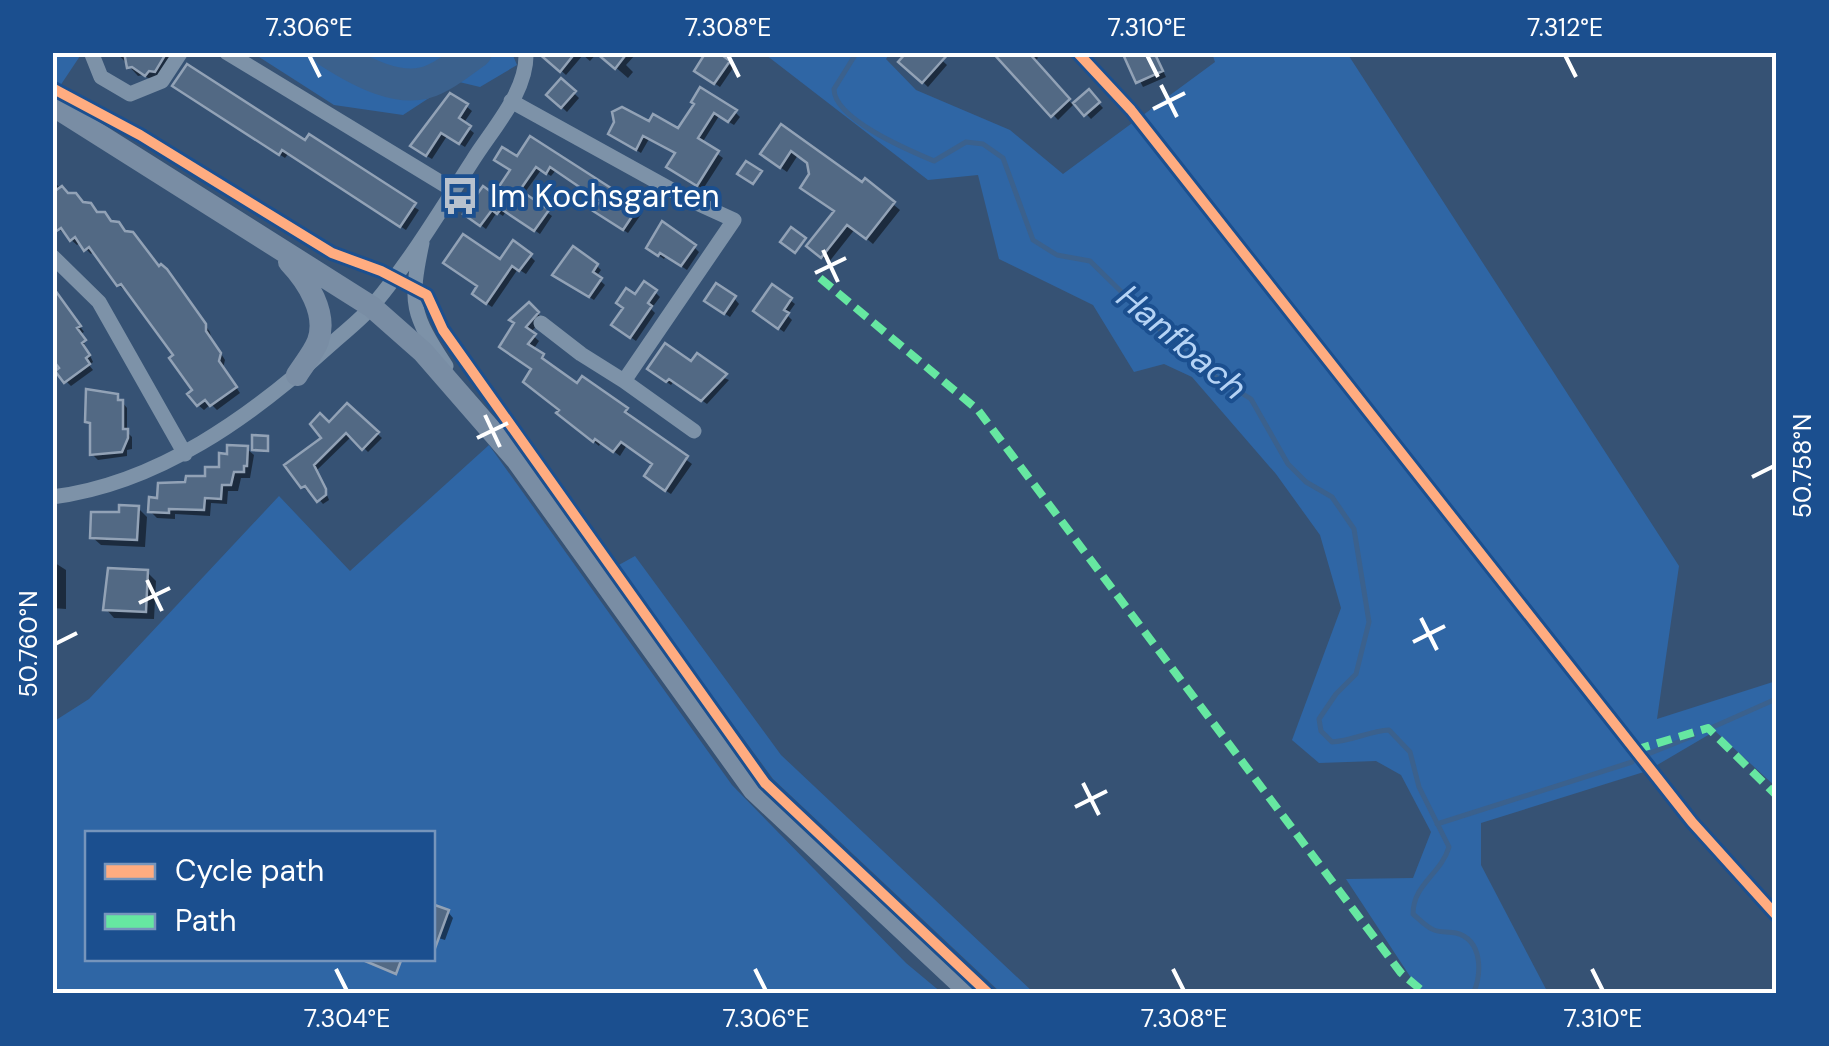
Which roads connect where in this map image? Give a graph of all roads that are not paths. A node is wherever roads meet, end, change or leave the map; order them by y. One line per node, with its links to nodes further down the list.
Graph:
1 (92, 52): 2 (street)
2 (181, 52)
3 (226, 52): 9 (street)
4 (526, 52): 6 (street)
5 (1077, 52): 8 (street)
6 (511, 101): 9 (street); 16 (street)
7 (52, 105): 11 (main road)
8 (1131, 110)
9 (453, 190): 10 (street)
10 (423, 234): 13 (street); 17 (street)
11 (269, 241): 13 (main road); 15 (main road)
12 (52, 256): 19 (street)
13 (372, 307): 15 (street); 17 (main road)
14 (541, 322): 16 (street)
15 (297, 375): 19 (street)
16 (624, 381): 18 (street)
17 (470, 404): 21 (main road)
18 (694, 431)
19 (185, 454): 20 (street)
20 (52, 498)
21 (972, 994)

